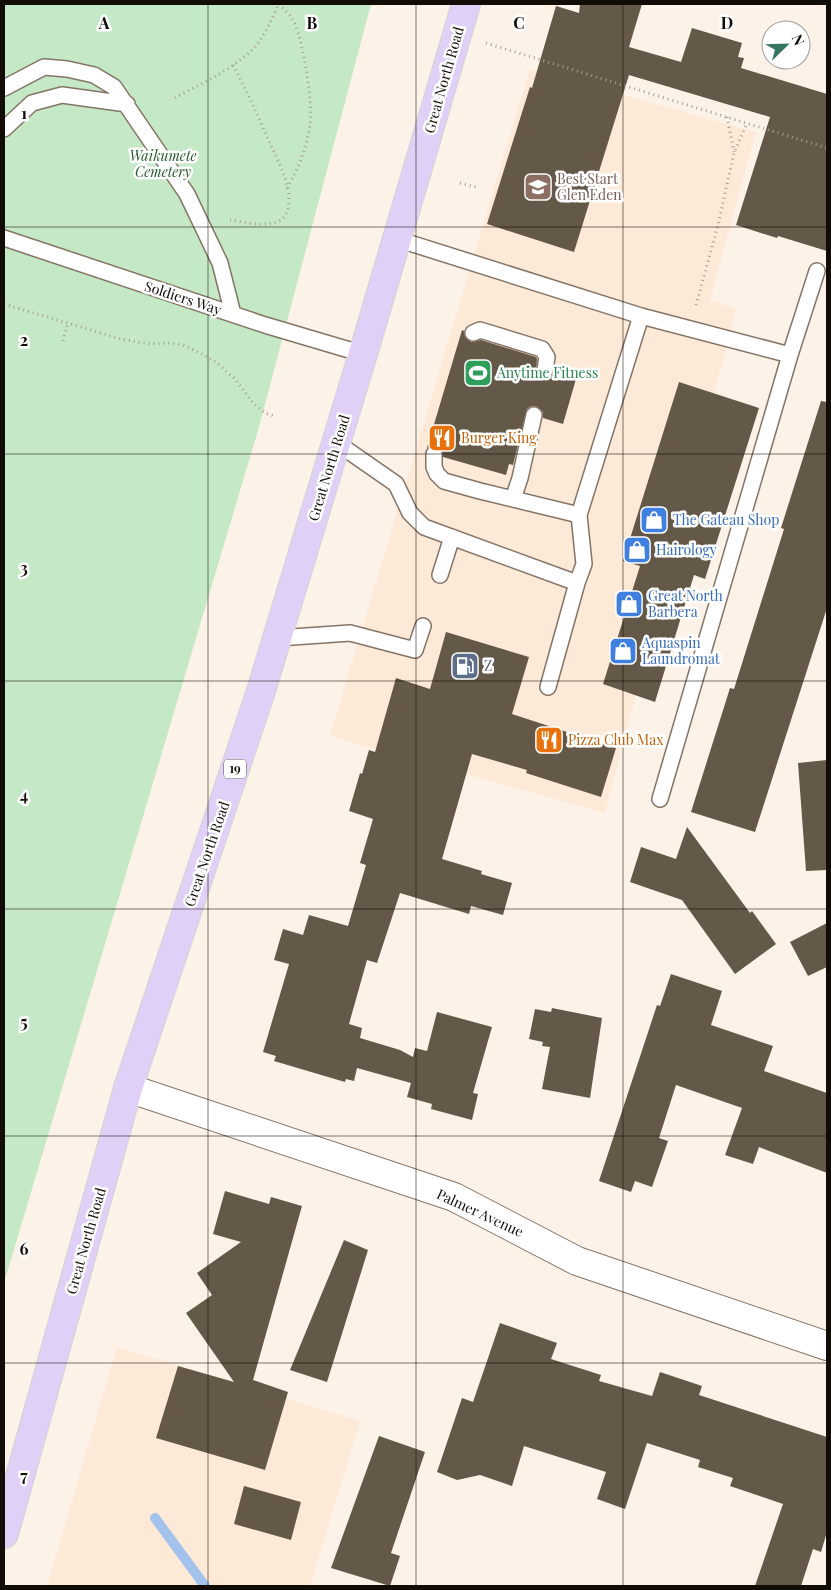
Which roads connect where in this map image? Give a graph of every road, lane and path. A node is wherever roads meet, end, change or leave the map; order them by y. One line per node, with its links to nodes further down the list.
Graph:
1 (278, 4): 4 (path); 15 (path)
2 (466, 4): 18 (main road, Great North Road / 19)
3 (485, 43): 8 (path)
4 (233, 65): 6 (path); 15 (path)
5 (4, 88): 7 (lane)
6 (175, 98)
7 (127, 104): 10 (lane); 22 (lane)
8 (727, 117): 9 (path); 12 (path)
9 (747, 123): 11 (path); 12 (path)
10 (4, 129)
11 (827, 148)
12 (734, 153): 21 (path)
13 (460, 182): 14 (path)
14 (476, 187)
15 (288, 188): 16 (path)
16 (230, 220)
17 (4, 238): 22 (lane, Soldiers Way)
18 (397, 239): 23 (lane); 27 (main road, Great North Road / 19)
19 (817, 271): 28 (lane)
20 (4, 304): 24 (path)
21 (694, 310)
22 (233, 314): 27 (lane, Soldiers Way)
23 (641, 316): 28 (lane); 35 (lane)
24 (68, 323): 26 (path); 31 (path)
25 (473, 333): 29 (lane)
26 (62, 340)
27 (364, 354): 32 (main road, Great North Road / 19)
28 (790, 355): 42 (lane)
29 (546, 370)
30 (534, 415): 34 (lane)
31 (274, 416)
32 (337, 443): 36 (lane); 40 (main road, Great North Road / 19)
33 (434, 454): 34 (lane)
34 (513, 499): 35 (lane)
35 (579, 515): 38 (lane)
36 (452, 537): 37 (lane); 38 (lane)
37 (440, 575)
38 (577, 583): 41 (lane)
39 (423, 626): 40 (lane)
40 (278, 638): 43 (main road, Great North Road / 19)
41 (548, 687)
42 (660, 800)
43 (128, 1088): 44 (street, Palmer Avenue); 45 (main road, Great North Road / 19)
44 (827, 1346)
45 (4, 1534)

